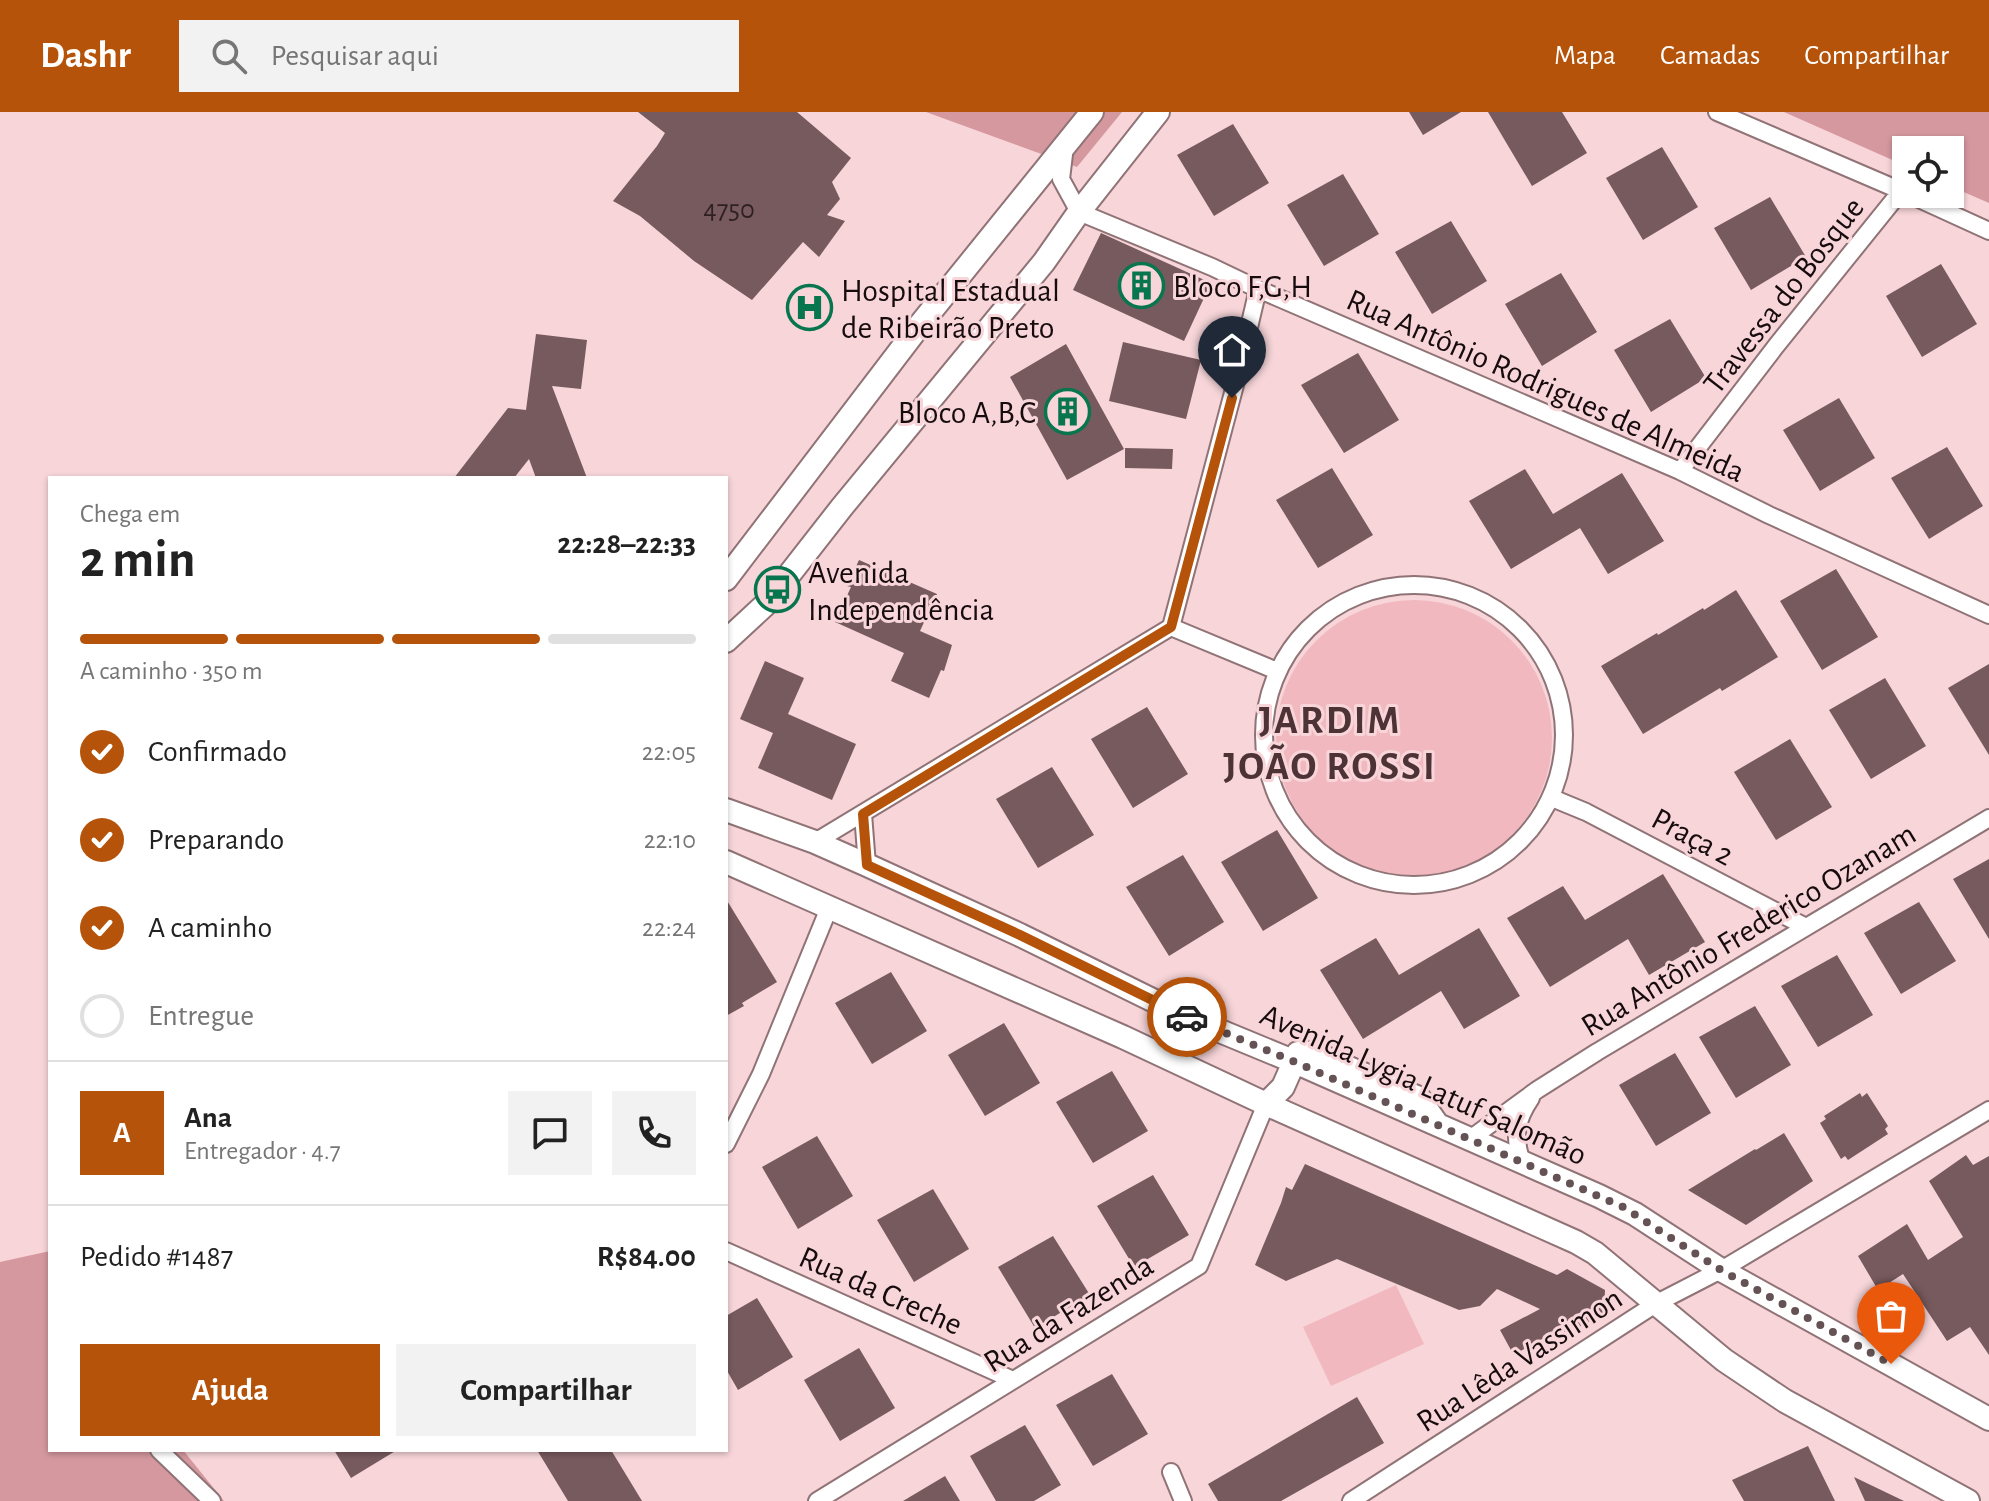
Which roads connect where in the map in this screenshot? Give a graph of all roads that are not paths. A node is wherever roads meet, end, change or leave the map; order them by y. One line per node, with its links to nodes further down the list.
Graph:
1 (1092, 112): 4 (main road)
2 (1158, 112): 8 (main road)
3 (1717, 112): 5 (street)
4 (1065, 145): 8 (street); 12 (main road)
5 (1892, 187)
6 (1892, 208): 11 (street, Travessa do Bosque)
7 (1938, 208): 9 (street)
8 (1079, 212): 10 (street, Rua Antônio Rodrigues de Almeida); 15 (main road)
9 (1989, 231)
10 (1258, 289): 11 (street, Rua Antônio Rodrigues de Almeida); 14 (street)
11 (1680, 471): 13 (street, Rua Antônio Rodrigues de Almeida)
12 (728, 576)
13 (1989, 615)
14 (1171, 627): 16 (street); 19 (street)
15 (728, 639)
16 (1277, 671): 17 (street); 17 (street)
17 (1552, 798): 25 (street, Praça 2)
18 (728, 811): 21 (main road, Avenida Lygia Latuf Salomão)
19 (863, 814): 21 (street); 23 (street)
20 (1989, 818): 25 (street, Rua Antônio Frederico Ozanam)
21 (815, 842): 23 (main road, Avenida Lygia Latuf Salomão)
22 (728, 863): 24 (main road)
23 (867, 865): 26 (main road, Avenida Lygia Latuf Salomão)
24 (829, 908): 28 (main road); 31 (street)
25 (1806, 927): 27 (street, Rua Antônio Frederico Ozanam)
26 (1295, 1062): 28 (main road); 30 (main road, Avenida Lygia Latuf Salomão)
27 (1537, 1090): 30 (street, Rua Antônio Frederico Ozanam); 32 (street, Rua Antônio Frederico Ozanam)
28 (1266, 1104): 35 (main road); 36 (street, Rua da Fazenda)
29 (1989, 1110): 34 (street, Rua Lêda Vassimon)
30 (1470, 1139): 32 (main road, Avenida Lygia Latuf Salomão)
31 (728, 1140)
32 (1522, 1162): 34 (main road, Avenida Lygia Latuf Salomão)
33 (728, 1252): 36 (street, Rua da Creche)
34 (1721, 1270): 35 (street, Rua Lêda Vassimon); 37 (main road, Avenida Lygia Latuf Salomão)
35 (1657, 1303): 43 (street, Rua Lêda Vassimon); 44 (main road)
36 (1013, 1380): 41 (street, Rua da Fazenda)
37 (1989, 1419)
38 (161, 1452): 40 (street)
39 (1171, 1472): 42 (street)
40 (212, 1501)
41 (817, 1501)
42 (1183, 1501)
43 (1351, 1501)
44 (1968, 1501)

